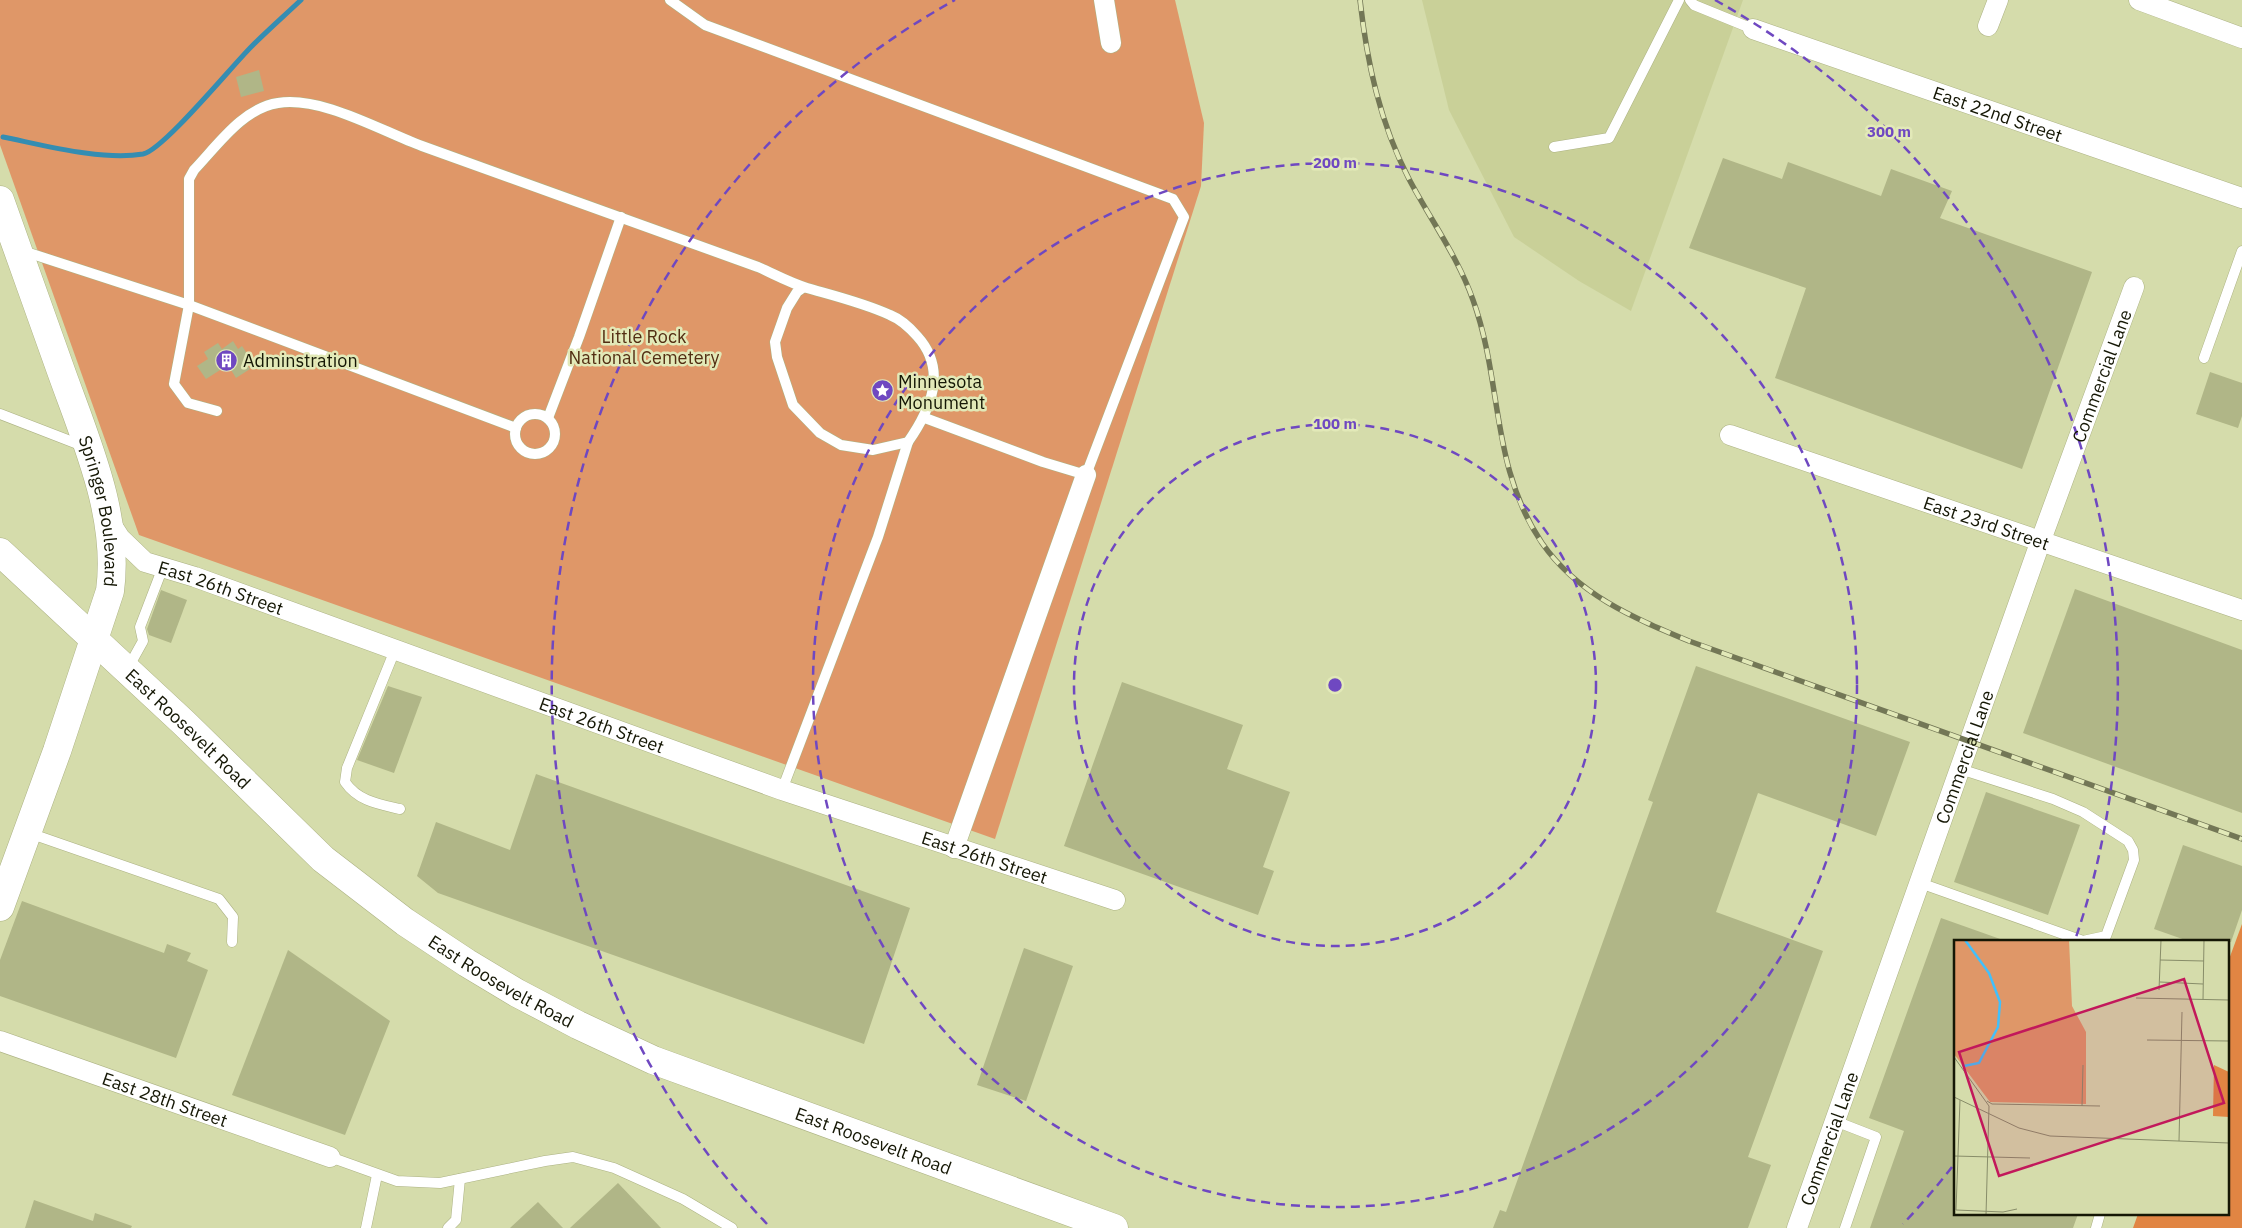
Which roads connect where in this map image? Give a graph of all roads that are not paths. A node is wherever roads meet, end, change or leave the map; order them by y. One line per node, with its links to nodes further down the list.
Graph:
1 (670, 0): 29 (lane)
2 (1104, 0): 10 (street)
3 (1679, 0): 11 (lane)
4 (1690, 0): 8 (lane)
5 (1998, 0): 7 (street)
6 (2139, 0): 9 (street)
7 (1988, 26)
8 (1754, 29): 12 (street, East 22nd Street)
9 (2242, 38)
10 (1111, 44)
11 (1554, 147)
12 (2242, 198)
13 (0, 200): 15 (main road, Springer Boulevard)
14 (621, 217): 17 (lane); 19 (lane); 23 (lane)
15 (18, 250): 19 (lane); 28 (main road, Springer Boulevard)
16 (2242, 251): 20 (lane)
17 (804, 287): 24 (lane); 27 (lane)
18 (2134, 287): 31 (street, Commercial Lane)
19 (189, 305): 21 (lane); 25 (lane)
20 (2204, 358)
21 (217, 411)
22 (0, 414): 28 (lane)
23 (548, 418): 25 (lane); 25 (lane)
24 (925, 418): 27 (lane); 29 (lane)
25 (516, 428)
26 (1730, 435): 31 (street, East 23rd Street)
27 (908, 442): 39 (lane)
28 (88, 447): 30 (main road, Springer Boulevard)
29 (1086, 475): 42 (street)
30 (108, 519): 33 (street, East 26th Street); 35 (main road, Springer Boulevard)
31 (2041, 540): 34 (street, East 23rd Street); 38 (street, Commercial Lane)
32 (0, 552): 35 (main road, East Roosevelt Road)
33 (163, 567): 36 (street, East 26th Street); 37 (lane)
34 (2242, 610)
35 (94, 641): 37 (main road, East Roosevelt Road); 41 (main road, Springer Boulevard)
36 (394, 650): 39 (street, East 26th Street); 40 (lane)
37 (127, 671): 57 (main road, East Roosevelt Road)
38 (1960, 769): 43 (street, Commercial Lane); 47 (lane)
39 (782, 790): 42 (street, East 26th Street)
40 (400, 809)
41 (28, 833): 45 (main road, Springer Boulevard); 48 (lane)
42 (954, 848): 44 (street, East 26th Street)
43 (1920, 883): 46 (lane); 50 (street, Commercial Lane)
44 (1115, 900)
45 (0, 907)
46 (2080, 940)
47 (2096, 940)
48 (232, 942)
49 (0, 1041): 51 (street, East 28th Street)
50 (1835, 1121): 58 (street, Commercial Lane); 59 (lane)
51 (330, 1157): 52 (lane)
52 (377, 1175): 53 (lane); 54 (lane)
53 (460, 1179): 55 (lane); 56 (lane)
54 (366, 1228)
55 (448, 1228)
56 (732, 1228)
57 (1114, 1228)
58 (1797, 1228)
59 (1845, 1228)

